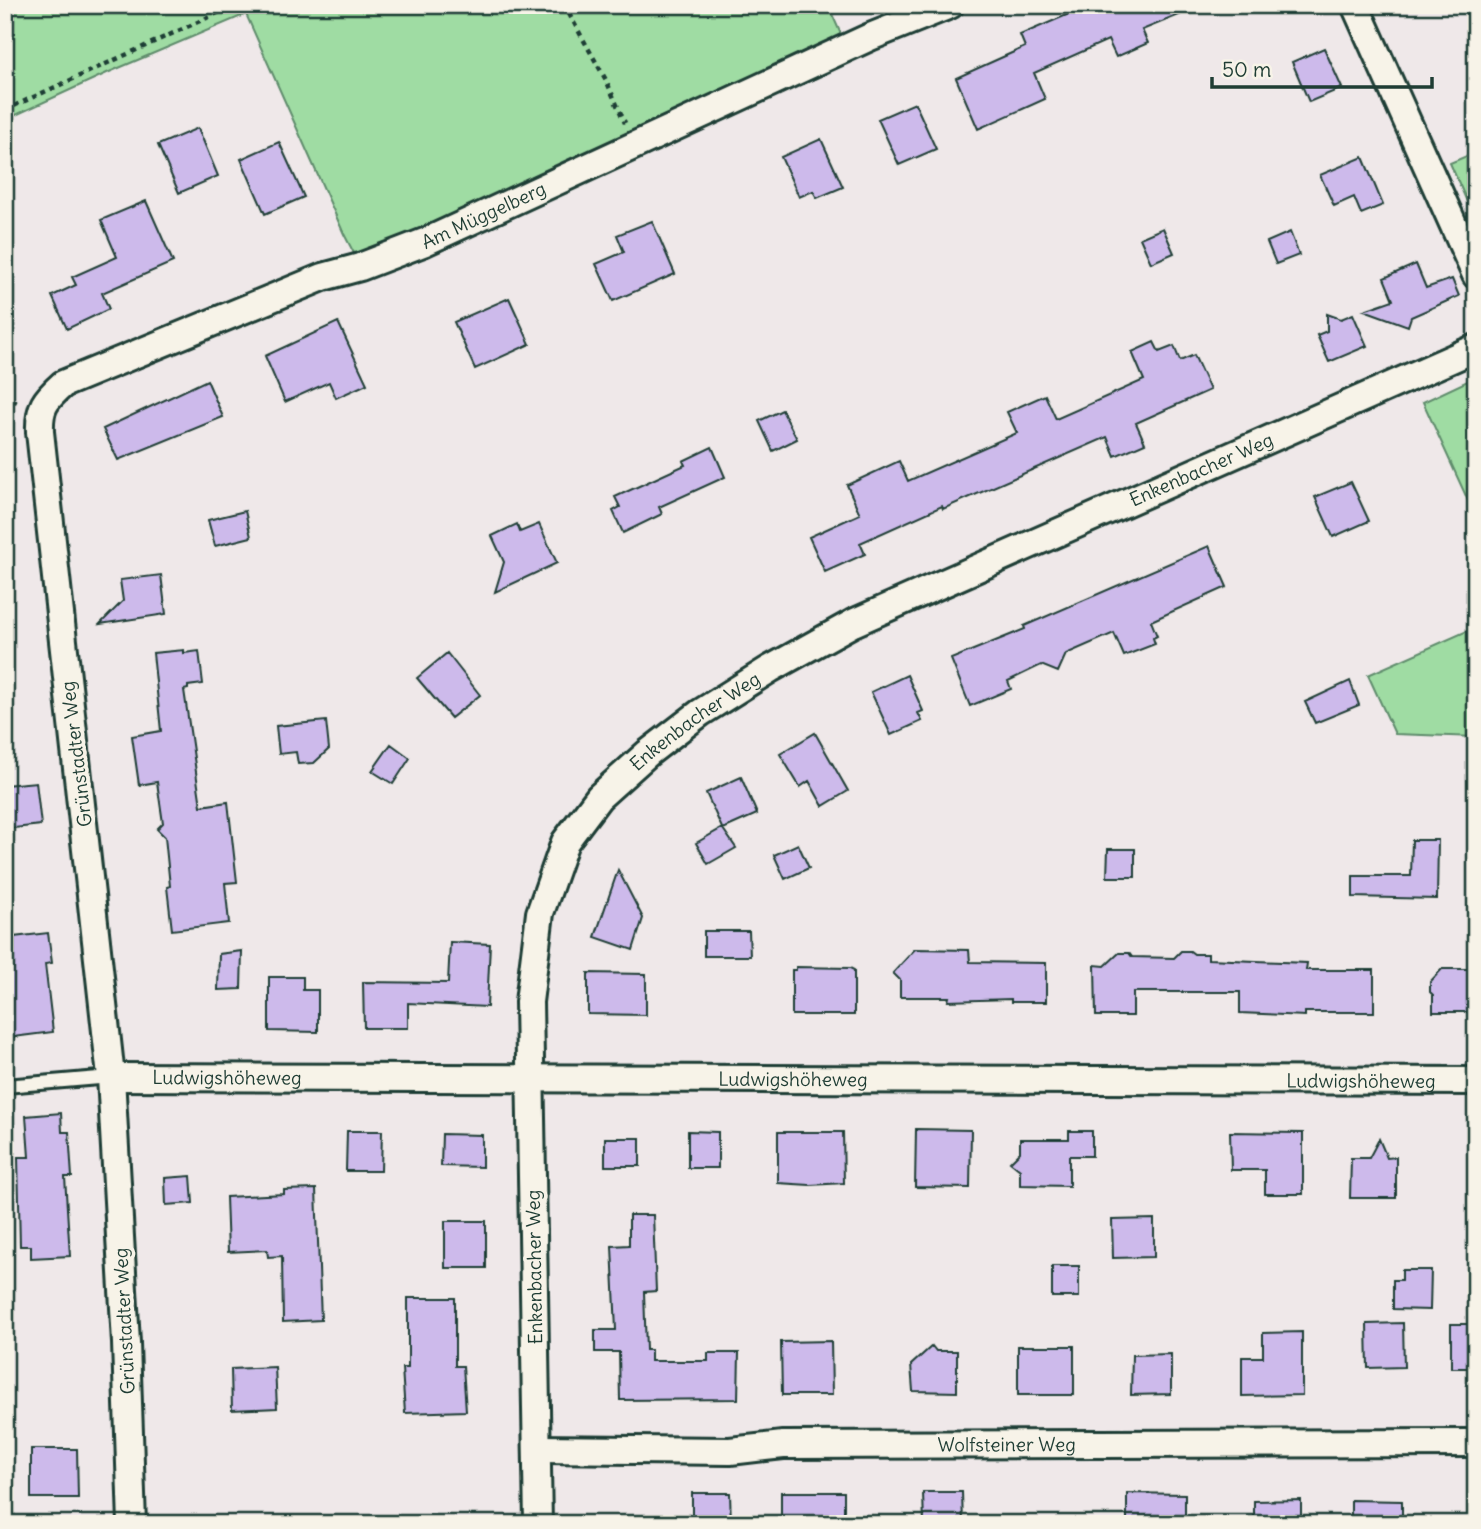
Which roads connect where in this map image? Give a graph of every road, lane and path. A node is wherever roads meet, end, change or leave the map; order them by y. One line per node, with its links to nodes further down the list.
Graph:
1 (235, 5): 5 (path)
2 (564, 5): 6 (path)
3 (950, 5): 6 (street, Am Müggelberg)
4 (1355, 5): 7 (street)
5 (5, 110)
6 (635, 147): 9 (street, Am Müggelberg)
7 (1476, 275)
8 (1476, 348): 11 (street, Enkenbacher Weg)
9 (40, 432): 10 (street, Grünstadter Weg)
10 (111, 1077): 11 (street, Ludwigshöheweg); 13 (lane); 16 (street, Grünstadter Weg)
11 (531, 1079): 12 (street, Ludwigshöheweg); 15 (street, Enkenbacher Weg)
12 (1476, 1081)
13 (5, 1086)
14 (1476, 1443): 15 (street, Wolfsteiner Weg)
15 (538, 1449): 17 (street, Enkenbacher Weg)
16 (132, 1524)
17 (538, 1524)

